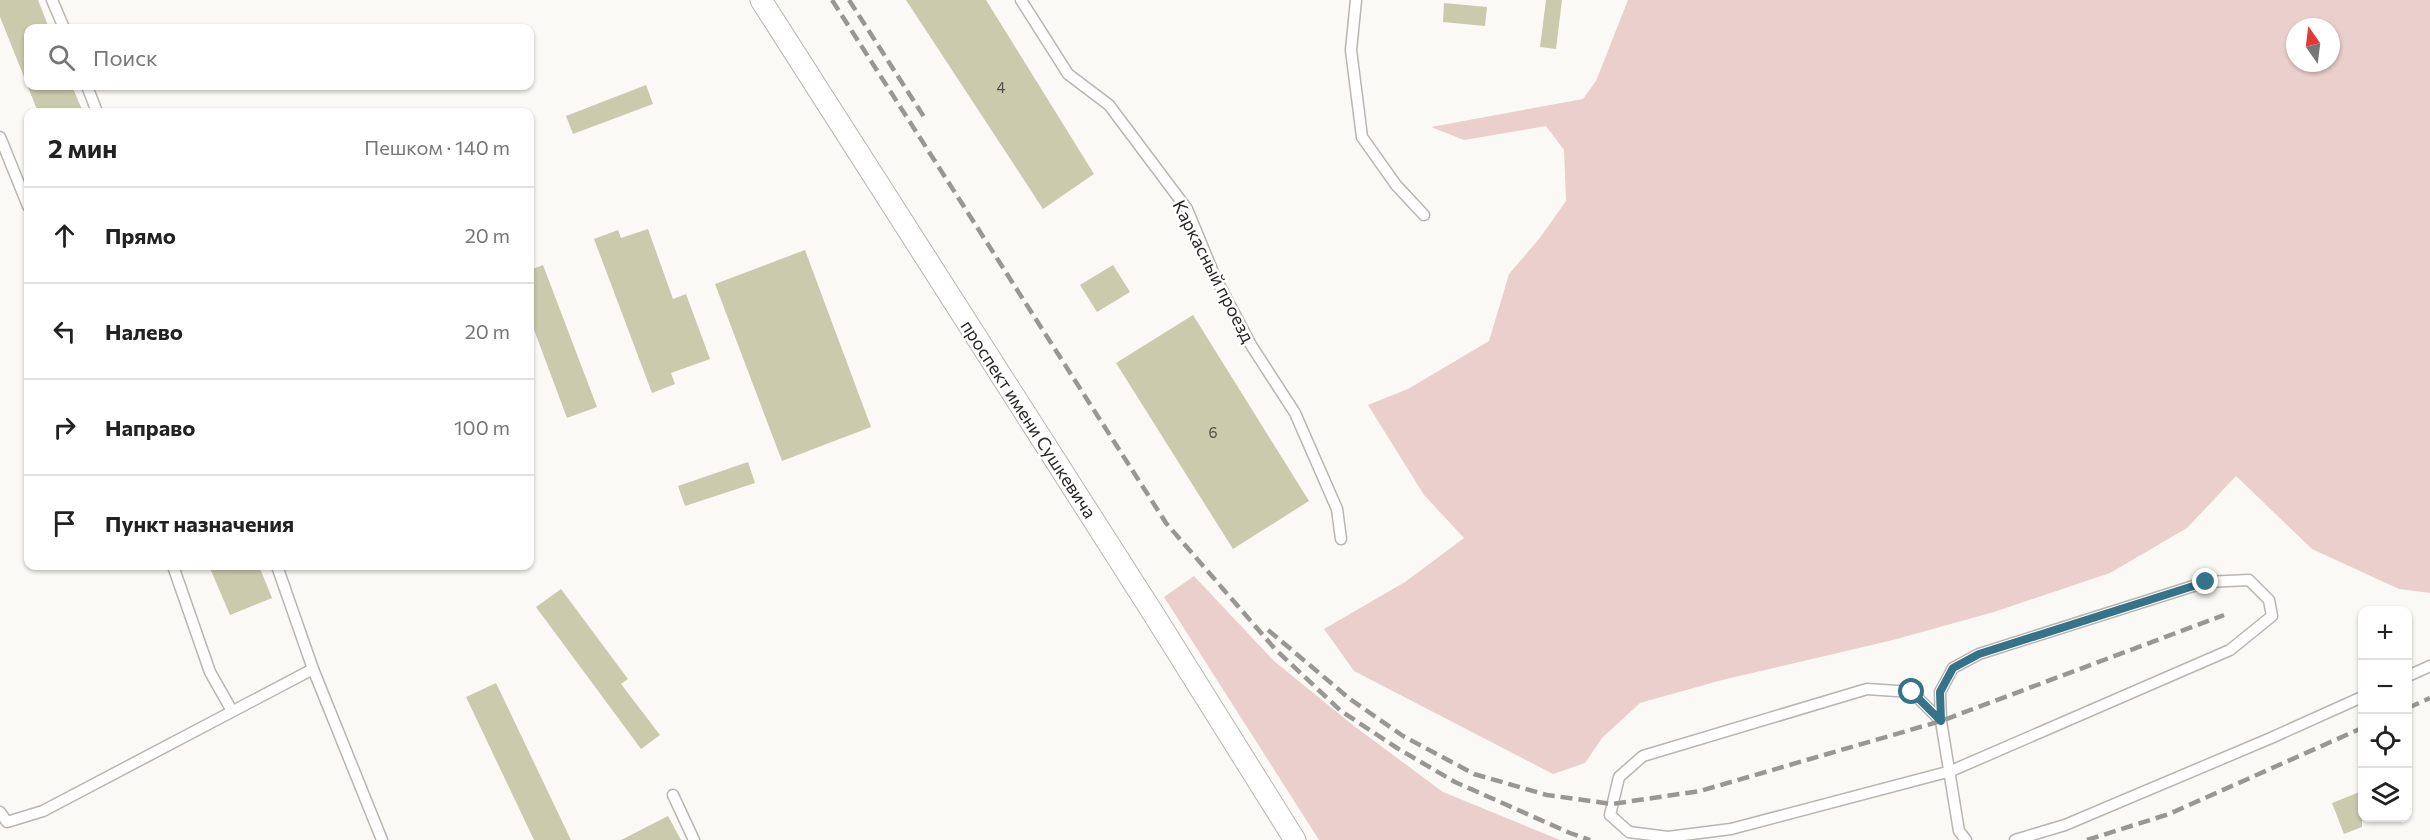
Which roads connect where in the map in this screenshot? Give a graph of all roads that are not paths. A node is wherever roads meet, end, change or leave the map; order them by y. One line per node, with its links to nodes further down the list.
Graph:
1 (52, 0): 5 (lane)
2 (761, 0): 25 (street, проспект имени Сушкевича)
3 (1021, 0): 11 (lane, Каркасный проезд)
4 (1356, 0): 10 (lane)
5 (62, 24)
6 (89, 90): 7 (lane)
7 (95, 108)
8 (0, 137): 9 (lane)
9 (24, 196)
10 (1424, 215)
11 (1341, 539)
12 (174, 570): 18 (lane)
13 (278, 570): 15 (lane)
14 (2430, 666): 16 (lane)
15 (313, 669): 18 (lane); 23 (lane)
16 (2412, 674)
17 (2358, 699): 27 (lane)
18 (232, 711): 22 (lane)
19 (1941, 721): 20 (lane); 20 (lane); 20 (lane)
20 (1951, 771): 26 (lane)
21 (673, 795): 24 (lane)
22 (0, 812)
23 (382, 840)
24 (694, 840)
25 (1295, 840)
26 (1966, 840)
27 (2015, 840)

